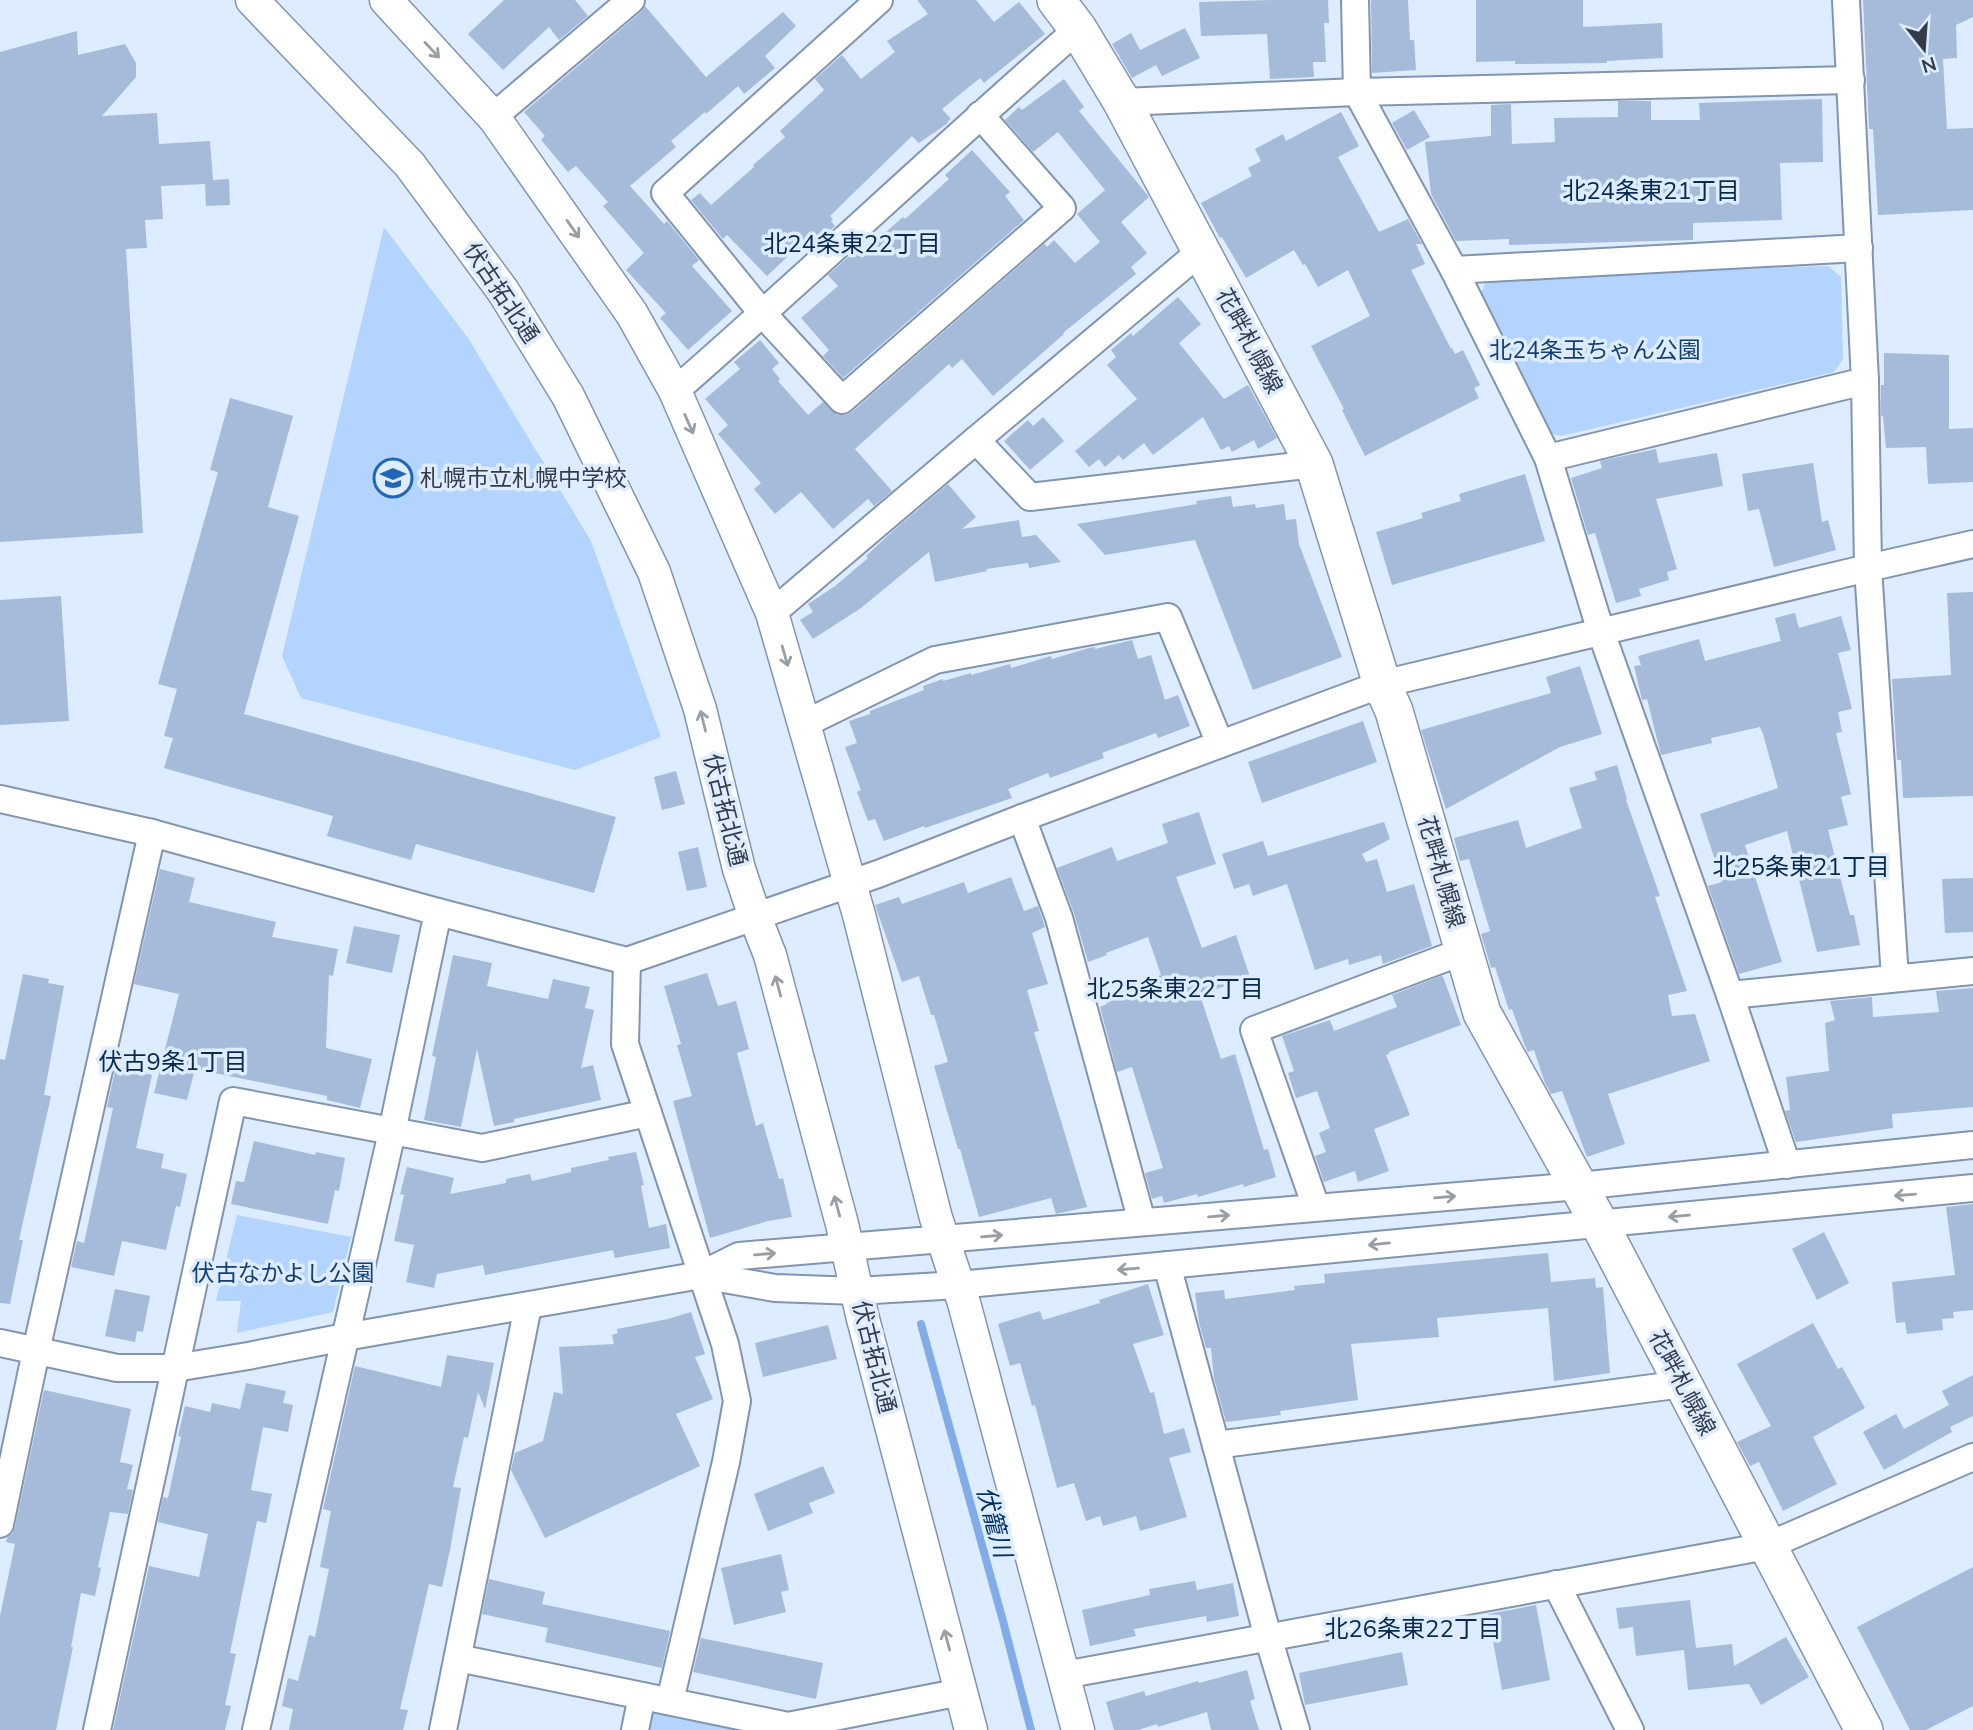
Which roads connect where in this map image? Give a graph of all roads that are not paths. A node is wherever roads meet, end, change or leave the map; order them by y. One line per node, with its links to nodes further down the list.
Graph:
1 (252, 0): 35 (street, 伏古拓北通, one-way to 1)
2 (386, 0): 13 (street, one-way to 13)
3 (631, 0): 13 (street)
4 (879, 0): 17 (street)
5 (1056, 0): 8 (main road, 花畔札幌線)
6 (1355, 0): 10 (street)
7 (1846, 0): 9 (street)
8 (1077, 29): 11 (main road, 花畔札幌線); 12 (street)
9 (1851, 80): 10 (street); 14 (street)
10 (1357, 92): 11 (street); 16 (street)
11 (1122, 102): 15 (main road, 花畔札幌線)
12 (980, 115): 17 (street); 17 (street)
13 (493, 117): 19 (street, one-way to 19)
14 (1859, 248): 16 (street); 18 (street)
15 (1201, 251): 20 (street); 22 (main road, 花畔札幌線)
16 (1454, 270): 21 (street)
17 (763, 314): 19 (street)
18 (1865, 381): 21 (street); 24 (street)
19 (675, 391): 25 (street, one-way to 25)
20 (975, 440): 22 (street); 25 (street)
21 (1548, 458): 26 (street)
22 (1314, 464): 27 (main road, 花畔札幌線)
23 (1973, 544): 24 (street)
24 (1868, 568): 26 (street); 39 (street)
25 (772, 613): 28 (street, one-way to 28)
26 (1601, 632): 27 (street); 40 (street)
27 (1382, 684): 29 (street); 36 (main road, 花畔札幌線)
28 (804, 724): 29 (street); 33 (street)
29 (1220, 744): 31 (street)
30 (0, 799): 32 (street)
31 (1022, 818): 33 (street); 48 (street)
32 (152, 833): 34 (street); 59 (street)
33 (850, 884): 35 (street); 50 (street)
34 (438, 912): 37 (street); 42 (street)
35 (755, 917): 37 (street); 51 (street, 伏古拓北通, one-way to 35)
36 (1464, 951): 45 (main road, 花畔札幌線); 47 (street)
37 (627, 961): 41 (street)
38 (1973, 971): 39 (street)
39 (1895, 978): 40 (street)
40 (1730, 995): 44 (street)
41 (648, 1113): 42 (street); 53 (street)
42 (392, 1132): 57 (street); 60 (street)
43 (1973, 1145): 44 (street)
44 (1787, 1164): 45 (street)
45 (1579, 1186): 47 (street, one-way to 45); 49 (main road, 花畔札幌線)
46 (1973, 1188): 49 (street, one-way to 49)
47 (1316, 1207): 48 (street, one-way to 47)
48 (1142, 1222): 50 (street, one-way to 48)
49 (1599, 1223): 52 (street, one-way to 52); 61 (main road, 花畔札幌線)
50 (943, 1240): 51 (street); 54 (street)
51 (847, 1247): 53 (street, one-way to 51); 55 (street, 伏古拓北通)
52 (1167, 1265): 54 (street, one-way to 54); 62 (street)
53 (701, 1275): 55 (street); 56 (street); 72 (street)
54 (958, 1285): 55 (street); 69 (street)
55 (857, 1291): 70 (street, 伏古拓北通, one-way to 55)
56 (528, 1306): 57 (street); 68 (street)
57 (345, 1337): 60 (street); 75 (street)
58 (0, 1343): 59 (street)
59 (36, 1351): 60 (street); 64 (street)
60 (175, 1368): 74 (street)
61 (1683, 1384): 62 (street); 65 (main road, 花畔札幌線)
62 (1216, 1445): 67 (street)
63 (1973, 1458): 65 (street)
64 (0, 1524)
65 (1767, 1546): 66 (street); 82 (main road, 花畔札幌線)
66 (1556, 1584): 67 (street); 81 (street)
67 (1268, 1637): 69 (street); 80 (street)
68 (458, 1658): 71 (street); 76 (street)
69 (1064, 1675): 79 (street)
70 (961, 1692): 73 (street); 78 (street, 伏古拓北通)
71 (642, 1696): 72 (street); 77 (street)
72 (670, 1701): 73 (street)
73 (788, 1728)
74 (97, 1730)
75 (256, 1730)
76 (443, 1730)
77 (635, 1730)
78 (971, 1730)
79 (1078, 1730)
80 (1296, 1730)
81 (1630, 1730)
82 (1864, 1730)

